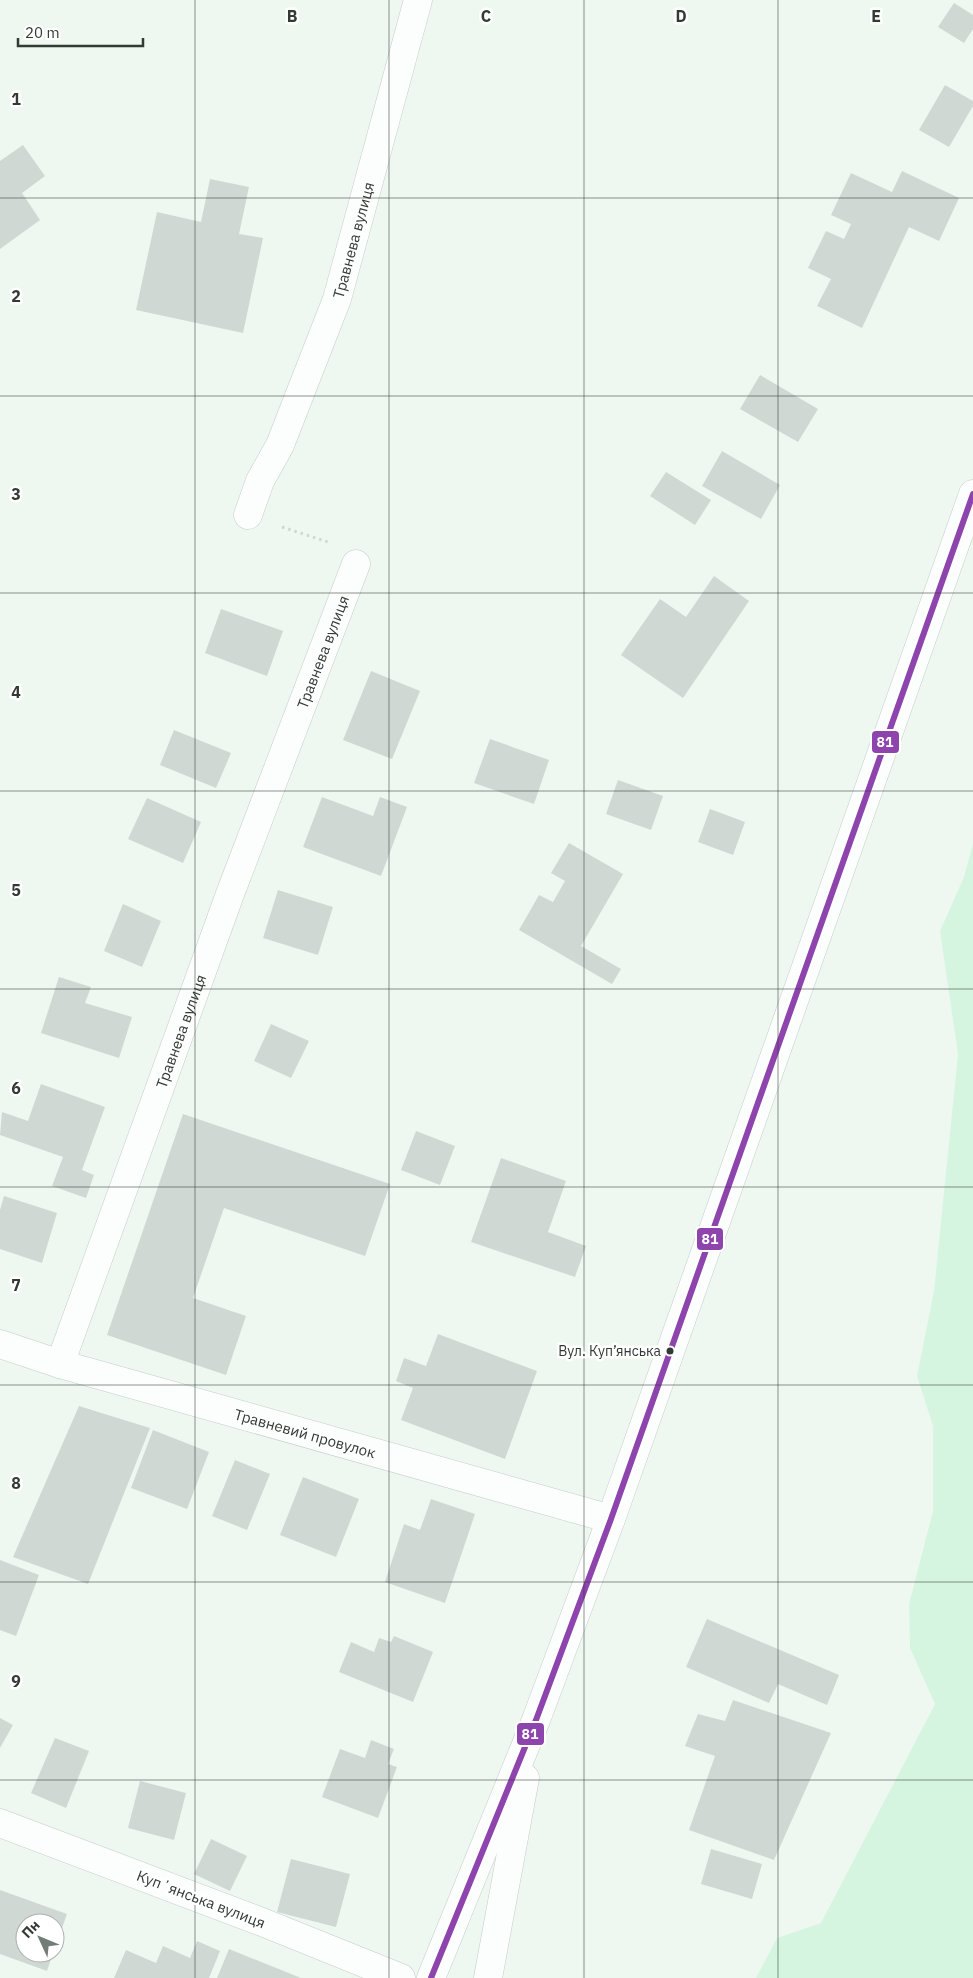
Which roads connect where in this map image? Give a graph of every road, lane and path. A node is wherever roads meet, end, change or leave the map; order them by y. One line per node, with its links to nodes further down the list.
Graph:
1 (418, 0): 3 (street, Травнева вулиця)
2 (973, 494): 7 (street)
3 (248, 515): 4 (path)
4 (356, 564): 6 (street, Травнева вулиця)
5 (0, 1344): 6 (street, Травневий провулок)
6 (60, 1364): 7 (street, Травневий провулок)
7 (611, 1519): 8 (street)
8 (536, 1720): 11 (street); 12 (street)
9 (0, 1823): 10 (street, Купʼянська вулиця)
10 (402, 1978)
11 (431, 1978)
12 (488, 1978)

